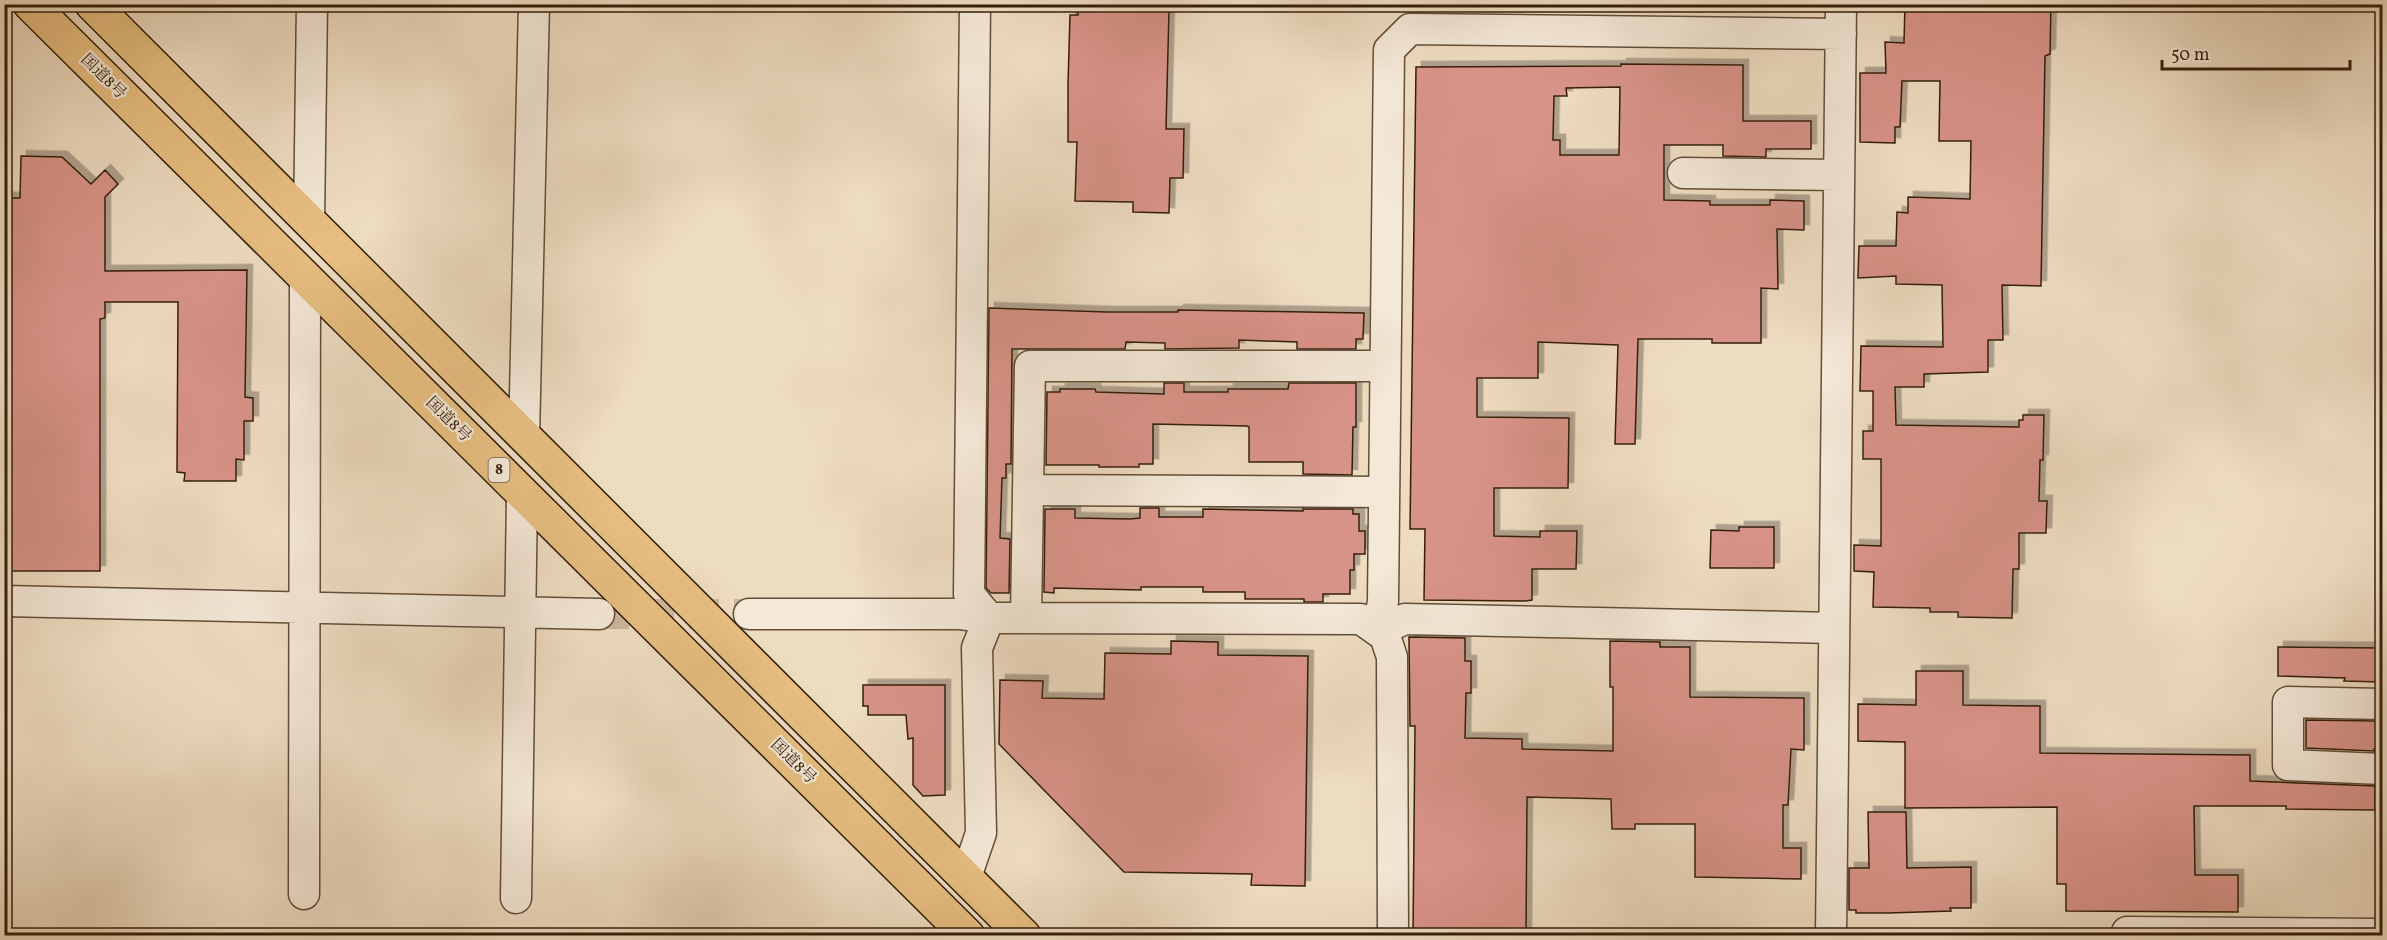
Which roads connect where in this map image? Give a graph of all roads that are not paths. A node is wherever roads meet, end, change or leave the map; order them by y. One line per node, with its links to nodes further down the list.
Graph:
1 (30, 4): 11 (highway, 国道8号 / 8)
2 (92, 4): 10 (highway)
3 (312, 4): 10 (street)
4 (534, 4): 13 (street)
5 (975, 4): 22 (street)
6 (1841, 4): 7 (street)
7 (1841, 34): 9 (street); 12 (street)
8 (1683, 173): 9 (street)
9 (1839, 175): 24 (street)
10 (309, 222): 13 (highway)
11 (306, 278): 16 (highway, 国道8号 / 8); 18 (street)
12 (1385, 366): 14 (street); 15 (street)
13 (524, 437): 28 (highway)
14 (1028, 489): 15 (street); 23 (street)
15 (1383, 492): 25 (street)
16 (522, 494): 19 (street); 32 (highway, 国道8号 / 8)
17 (4, 602): 18 (street)
18 (305, 608): 19 (street); 29 (street)
19 (521, 612): 20 (street); 30 (street)
20 (599, 614)
21 (748, 614): 22 (street)
22 (989, 618): 23 (street); 28 (street)
23 (1026, 618): 25 (street)
24 (1834, 628): 25 (street); 35 (street)
25 (1378, 631): 34 (street)
26 (2382, 704): 27 (street)
27 (2382, 769)
28 (966, 877): 33 (highway)
29 (304, 894)
30 (516, 898)
31 (2382, 934): 36 (street)
32 (968, 936)
33 (1024, 936)
34 (1393, 936)
35 (1831, 936)
36 (2127, 936)

